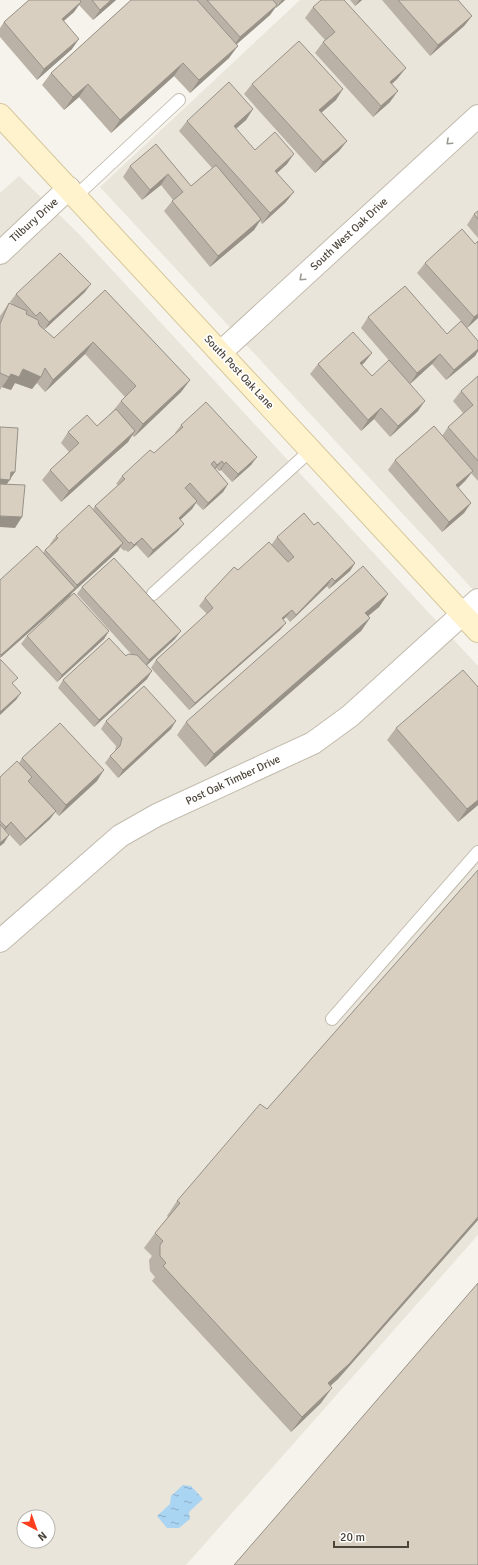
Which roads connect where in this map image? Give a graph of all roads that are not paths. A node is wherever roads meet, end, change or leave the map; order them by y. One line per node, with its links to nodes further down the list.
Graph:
1 (179, 100): 4 (lane)
2 (0, 115): 4 (main road, South Post Oak Lane)
3 (478, 116): 6 (street, South West Oak Drive, one-way to 6)
4 (72, 192): 5 (street, Tilbury Drive); 6 (main road, South Post Oak Lane)
5 (0, 253)
6 (221, 352): 7 (main road, South Post Oak Lane)
7 (311, 450): 8 (lane); 9 (main road, South Post Oak Lane)
8 (153, 594)
9 (470, 607): 10 (main road, South Post Oak Lane); 12 (street, Post Oak Timber Drive)
10 (478, 631)
11 (478, 852): 13 (lane)
12 (0, 941)
13 (332, 1019)

